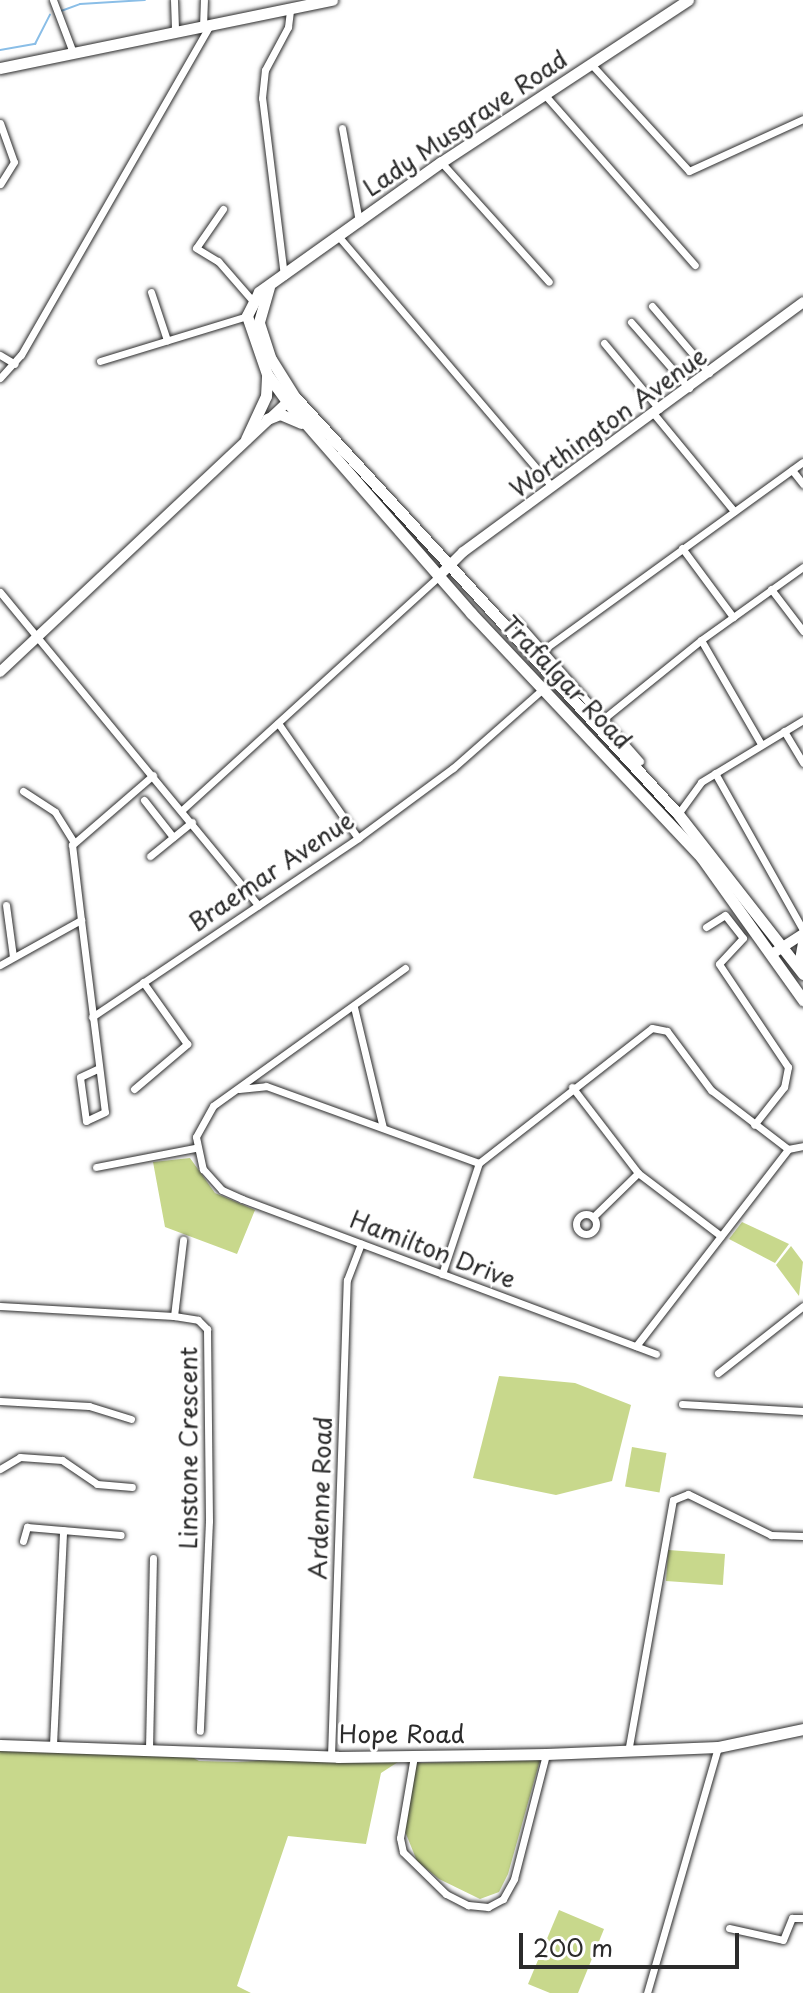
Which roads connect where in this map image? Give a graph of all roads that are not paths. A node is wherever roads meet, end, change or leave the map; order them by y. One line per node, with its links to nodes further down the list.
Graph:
1 (53, 0): 9 (street)
2 (174, 0): 8 (street)
3 (204, 0): 7 (street)
4 (327, 0): 6 (main road)
5 (688, 0): 10 (main road, Lady Musgrave Road)
6 (290, 10): 7 (main road); 22 (street)
7 (206, 26): 8 (main road); 35 (street)
8 (175, 32): 9 (main road)
9 (72, 50): 11 (main road)
10 (591, 64): 12 (main road, Lady Musgrave Road); 13 (street)
11 (0, 68)
12 (544, 94): 16 (main road, Lady Musgrave Road); 21 (street)
13 (803, 119)
14 (0, 123): 17 (street)
15 (342, 128): 19 (street)
16 (441, 162): 19 (main road, Lady Musgrave Road); 23 (street)
17 (0, 184)
18 (223, 209): 26 (street)
19 (359, 222): 20 (main road, Lady Musgrave Road)
20 (339, 237): 22 (main road, Lady Musgrave Road); 48 (street)
21 (695, 265)
22 (284, 276): 24 (main road, Lady Musgrave Road)
23 (549, 282)
24 (270, 286): 26 (main road, Lady Musgrave Road); 40 (main road)
25 (151, 292): 31 (street)
26 (252, 300): 29 (main road)
27 (803, 302): 36 (main road, Worthington Avenue)
28 (652, 306): 36 (street)
29 (247, 316): 31 (street); 37 (main road)
30 (631, 322): 39 (street)
31 (167, 340): 34 (street)
32 (604, 343): 41 (street)
33 (0, 355): 35 (street)
34 (100, 361)
35 (15, 364): 38 (street)
36 (709, 373): 39 (main road, Worthington Avenue)
37 (267, 374): 40 (main road); 44 (main road)
38 (0, 378)
39 (689, 388): 41 (main road, Worthington Avenue)
40 (290, 399): 42 (main road); 43 (main road, Trafalgar Road); 51 (main road, Trafalgar Road)
41 (657, 411): 48 (main road, Worthington Avenue); 49 (street)
42 (267, 419): 43 (main road); 44 (main road)
43 (314, 433): 53 (main road, Trafalgar Road)
44 (246, 439): 59 (main road)
45 (803, 462): 46 (street)
46 (792, 470): 47 (street); 49 (street)
47 (803, 484)
48 (552, 486): 51 (main road, Worthington Avenue)
49 (734, 511): 50 (street)
50 (682, 548): 56 (street); 61 (street)
51 (447, 567): 53 (main road, Worthington Avenue); 61 (main road, Trafalgar Road)
52 (803, 567): 54 (street)
53 (438, 577): 63 (main road, Trafalgar Road); 66 (street)
54 (771, 589): 56 (street); 58 (street)
55 (0, 592): 59 (street)
56 (733, 617): 60 (street)
57 (516, 620): 61 (street)
58 (803, 631)
59 (39, 636): 62 (main road); 72 (street)
60 (701, 640): 64 (street); 68 (street)
61 (535, 655): 64 (street); 76 (main road, Trafalgar Road)
62 (0, 672)
63 (543, 689): 79 (street, Braemar Avenue); 90 (main road, Trafalgar Road)
64 (602, 720): 69 (street)
65 (803, 720): 67 (street)
66 (278, 723): 75 (street); 79 (street)
67 (784, 731): 68 (street); 70 (street)
68 (761, 744): 71 (street)
69 (640, 761)
70 (803, 763)
71 (715, 773): 76 (street); 87 (street)
72 (153, 775): 75 (street); 80 (street)
73 (23, 791): 80 (street)
74 (144, 800): 78 (street)
75 (182, 810): 77 (street)
76 (678, 814): 86 (main road)
77 (192, 822): 78 (street); 83 (street)
78 (173, 837): 81 (street)
79 (358, 838): 83 (street, Braemar Avenue)
80 (74, 842): 84 (street)
81 (150, 856)
82 (6, 905): 89 (street)
83 (258, 905): 94 (street, Braemar Avenue)
84 (81, 920): 89 (street); 97 (street)
85 (706, 927): 102 (street)
86 (774, 932): 87 (main road); 88 (main road)
87 (802, 937): 88 (main road); 93 (main road)
88 (787, 949): 90 (main road); 93 (main road)
89 (13, 957): 91 (street)
90 (774, 957): 95 (main road, Trafalgar Road)
91 (0, 965)
92 (405, 968): 96 (street)
93 (803, 974)
94 (143, 982): 97 (street, Braemar Avenue); 100 (street)
95 (803, 1000)
96 (354, 1007): 101 (street); 103 (street)
97 (92, 1017): 98 (street)
98 (97, 1069): 98 (street)
99 (572, 1087): 102 (street); 107 (street); 109 (street)
100 (134, 1089)
101 (239, 1089): 103 (street); 105 (street)
102 (754, 1125): 106 (street)
103 (383, 1128): 107 (street)
104 (803, 1146): 106 (street)
105 (195, 1148): 108 (street); 113 (street, Hamilton Drive)
106 (788, 1149): 111 (street)
107 (479, 1163): 114 (street)
108 (96, 1167)
109 (638, 1173): 110 (street); 111 (street)
110 (593, 1217)
111 (721, 1236): 118 (street)
112 (183, 1240): 117 (street)
113 (361, 1244): 114 (street, Hamilton Drive); 140 (street, Ardenne Road)
114 (442, 1274): 118 (street, Hamilton Drive)
115 (0, 1306): 117 (street, Linstone Crescent)
116 (803, 1306): 120 (street)
117 (174, 1316): 133 (street, Linstone Crescent)
118 (636, 1346): 119 (street, Hamilton Drive)
119 (656, 1354)
120 (718, 1373)
121 (0, 1401): 124 (street)
122 (682, 1404): 123 (street)
123 (803, 1411)
124 (131, 1419)
125 (0, 1469): 126 (street)
126 (132, 1487)
127 (63, 1530): 128 (street); 130 (street); 135 (street)
128 (121, 1535)
129 (803, 1536): 138 (street)
130 (23, 1541)
131 (153, 1558): 137 (street)
132 (803, 1729): 136 (main road, Hope Road)
133 (200, 1731)
134 (0, 1745): 135 (main road, Hope Road)
135 (53, 1745): 137 (main road, Hope Road)
136 (718, 1747): 138 (main road, Hope Road); 144 (street)
137 (149, 1748): 140 (main road, Hope Road)
138 (628, 1752): 139 (main road, Hope Road)
139 (546, 1754): 141 (main road, Hope Road); 141 (street)
140 (331, 1756): 141 (main road, Hope Road)
141 (414, 1756)
142 (803, 1918): 143 (street)
143 (729, 1928)
144 (647, 1993)

